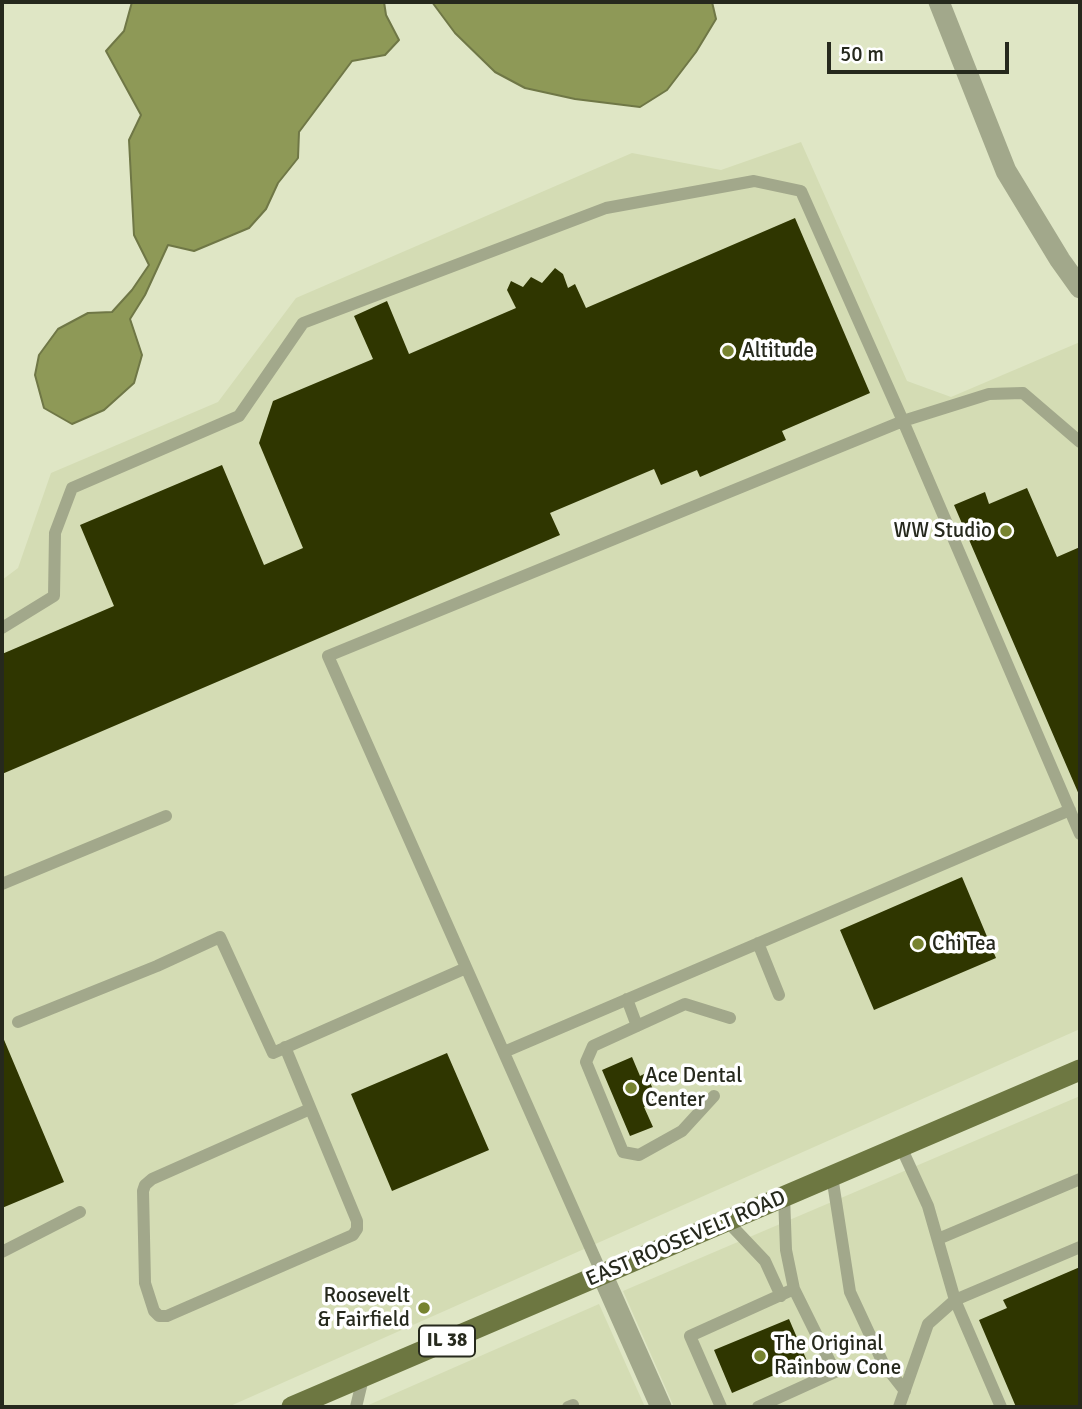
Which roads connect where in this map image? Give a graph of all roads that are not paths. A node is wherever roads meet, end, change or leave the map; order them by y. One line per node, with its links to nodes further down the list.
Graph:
1 (939, 2): 2 (street)
2 (1080, 288)
3 (903, 421): 4 (lane); 5 (lane); 6 (lane); 11 (lane)
4 (1080, 442)
5 (2, 628)
6 (1070, 810): 8 (lane); 10 (lane)
7 (166, 816): 9 (lane)
8 (1080, 834)
9 (2, 884)
10 (758, 943): 12 (lane); 13 (lane)
11 (466, 968): 17 (lane); 18 (lane)
12 (779, 995)
13 (627, 999): 16 (lane); 18 (lane)
14 (730, 1018): 16 (lane)
15 (18, 1022): 17 (lane)
16 (638, 1026): 20 (lane)
17 (285, 1047): 21 (lane)
18 (504, 1052): 31 (lane)
19 (1080, 1070): 22 (main road, EAST ROOSEVELT ROAD / IL 38)
20 (714, 1096)
21 (310, 1109): 21 (lane)
22 (901, 1147): 23 (main road, EAST ROOSEVELT ROAD / IL 38); 28 (lane)
23 (832, 1176): 25 (main road, EAST ROOSEVELT ROAD / IL 38); 36 (lane)
24 (1080, 1179): 28 (lane)
25 (785, 1196): 27 (main road, EAST ROOSEVELT ROAD / IL 38); 32 (lane)
26 (80, 1212): 30 (lane)
27 (727, 1221): 31 (main road, EAST ROOSEVELT ROAD / IL 38); 33 (lane)
28 (938, 1239): 34 (lane)
29 (1080, 1247): 34 (lane)
30 (2, 1252)
31 (602, 1274): 35 (main road, EAST ROOSEVELT ROAD / IL 38); 39 (street)
32 (794, 1289): 33 (lane); 41 (lane)
33 (781, 1296): 40 (lane)
34 (955, 1300): 36 (lane); 43 (lane)
35 (362, 1378): 37 (main road, EAST ROOSEVELT ROAD / IL 38); 38 (lane)
36 (905, 1391): 42 (lane)
37 (292, 1407)
38 (356, 1407)
39 (661, 1407)
40 (721, 1407)
41 (758, 1407)
42 (899, 1407)
43 (1001, 1407)

